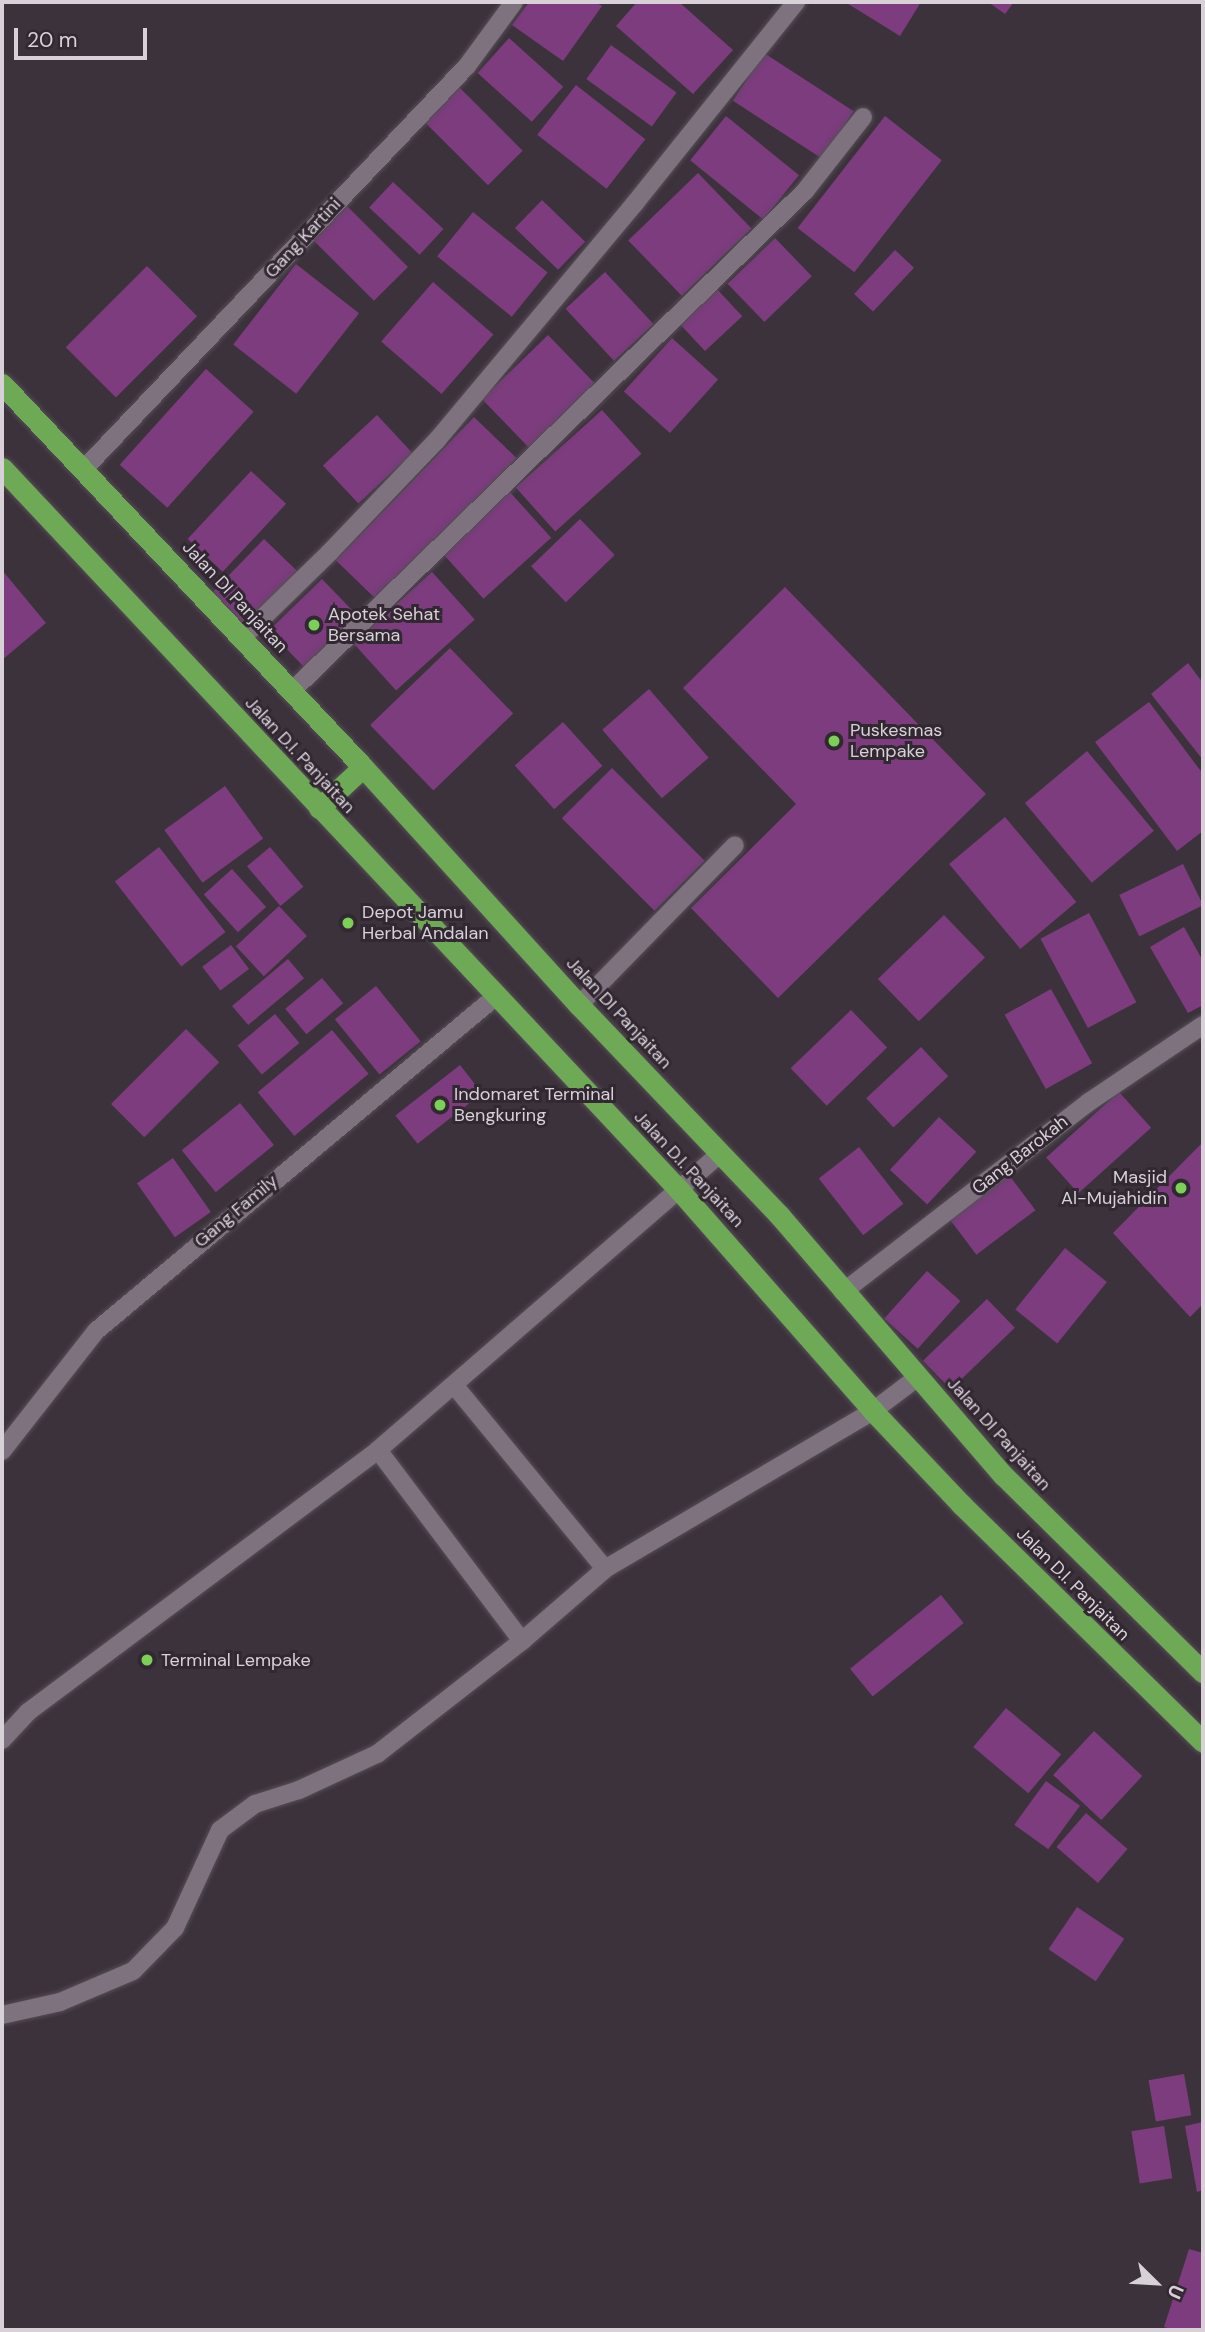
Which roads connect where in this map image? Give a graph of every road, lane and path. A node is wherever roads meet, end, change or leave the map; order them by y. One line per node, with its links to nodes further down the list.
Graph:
1 (514, 2): 6 (street, Gang Kartini)
2 (796, 2): 7 (street)
3 (863, 117): 8 (street)
4 (2, 384): 6 (highway, Jalan DI Panjaitan)
5 (2, 468): 10 (highway, Jalan D.I. Panjaitan)
6 (84, 469): 7 (highway, Jalan DI Panjaitan)
7 (242, 638): 8 (highway, Jalan DI Panjaitan)
8 (292, 691): 9 (highway, Jalan DI Panjaitan)
9 (363, 767): 10 (highway); 13 (highway, Jalan DI Panjaitan)
10 (319, 808): 12 (highway, Jalan D.I. Panjaitan)
11 (735, 845): 13 (street)
12 (495, 997): 16 (highway, Jalan D.I. Panjaitan); 22 (street, Gang Family)
13 (579, 1005): 15 (highway, Jalan DI Panjaitan)
14 (1203, 1025): 17 (street, Gang Barokah)
15 (720, 1154): 16 (street); 17 (highway, Jalan DI Panjaitan)
16 (680, 1191): 19 (street); 20 (highway, Jalan D.I. Panjaitan)
17 (843, 1292): 18 (highway, Jalan DI Panjaitan)
18 (918, 1377): 20 (street); 25 (highway, Jalan DI Panjaitan)
19 (454, 1385): 21 (street); 23 (street)
20 (873, 1411): 23 (street); 27 (highway, Jalan D.I. Panjaitan)
21 (378, 1450): 24 (street); 26 (street)
22 (2, 1451)
23 (605, 1569): 24 (street)
24 (522, 1641): 28 (street)
25 (1203, 1672)
26 (2, 1740)
27 (1203, 1742)
28 (2, 2015)

